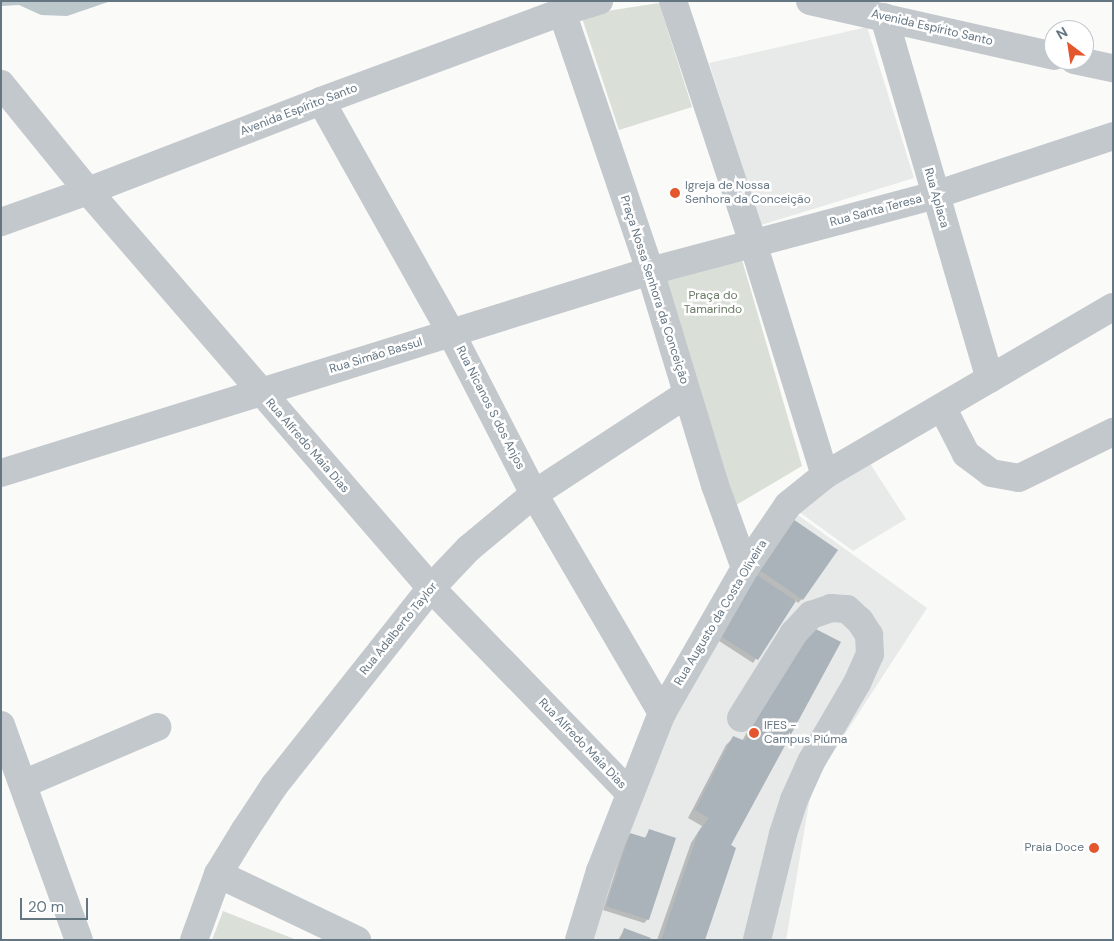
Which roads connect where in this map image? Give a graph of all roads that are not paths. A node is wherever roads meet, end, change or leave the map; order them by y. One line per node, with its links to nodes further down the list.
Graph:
1 (599, 1): 4 (street, Avenida Espírito Santo)
2 (673, 1): 15 (street)
3 (810, 1): 5 (street, Avenida Espírito Santo)
4 (562, 12): 10 (street, Avenida Espírito Santo); 16 (street, Praça Nossa Senhora da Conceição)
5 (884, 17): 6 (street, Avenida Espírito Santo); 13 (street, Rua Aplaca)
6 (1044, 54)
7 (1094, 64): 8 (street)
8 (1113, 68)
9 (1, 84): 12 (street, Rua Alfredo Maia Dias)
10 (320, 101): 12 (street, Avenida Espírito Santo); 18 (street, Rua Nicanos S dos Anjos)
11 (1113, 136): 13 (street, Rua Santa Teresa)
12 (88, 191): 14 (street, Avenida Espírito Santo); 20 (street, Rua Alfredo Maia Dias)
13 (935, 196): 15 (street, Rua Santa Teresa); 19 (street, Rua Aplaca)
14 (1, 222)
15 (753, 243): 16 (street, Rua Simão Bassul); 25 (street)
16 (650, 271): 18 (street, Rua Simão Bassul); 21 (street, Praça Nossa Senhora da Conceição)
17 (1113, 307): 19 (street, Rua Augusto da Costa Oliveira)
18 (451, 333): 20 (street, Rua Simão Bassul); 26 (street, Rua Nicanos S dos Anjos)
19 (990, 379): 22 (street, Rua Augusto da Costa Oliveira)
20 (260, 392): 24 (street, Rua Simão Bassul); 28 (street, Rua Alfredo Maia Dias)
21 (687, 394): 26 (street, Rua Adalberto Taylor); 27 (street, Praça Nossa Senhora da Conceição)
22 (942, 407): 23 (street); 25 (street, Rua Augusto da Costa Oliveira)
23 (1113, 432)
24 (1, 473)
25 (825, 475): 27 (street, Rua Augusto da Costa Oliveira)
26 (534, 494): 28 (street, Rua Adalberto Taylor); 29 (street, Rua Nicanos S dos Anjos)
27 (745, 568): 29 (street, Rua Augusto da Costa Oliveira)
28 (431, 588): 34 (street, Rua Alfredo Maia Dias); 35 (street, Rua Adalberto Taylor)
29 (662, 713): 34 (street, Rua Augusto da Costa Oliveira)
30 (741, 718): 40 (street)
31 (1, 725): 33 (street)
32 (157, 727): 33 (street)
33 (23, 784): 36 (street)
34 (630, 793): 39 (street, Rua Augusto da Costa Oliveira)
35 (218, 874): 37 (street, Rua Adalberto Taylor); 38 (street)
36 (79, 940)
37 (194, 940)
38 (357, 940)
39 (579, 940)
40 (757, 940)

